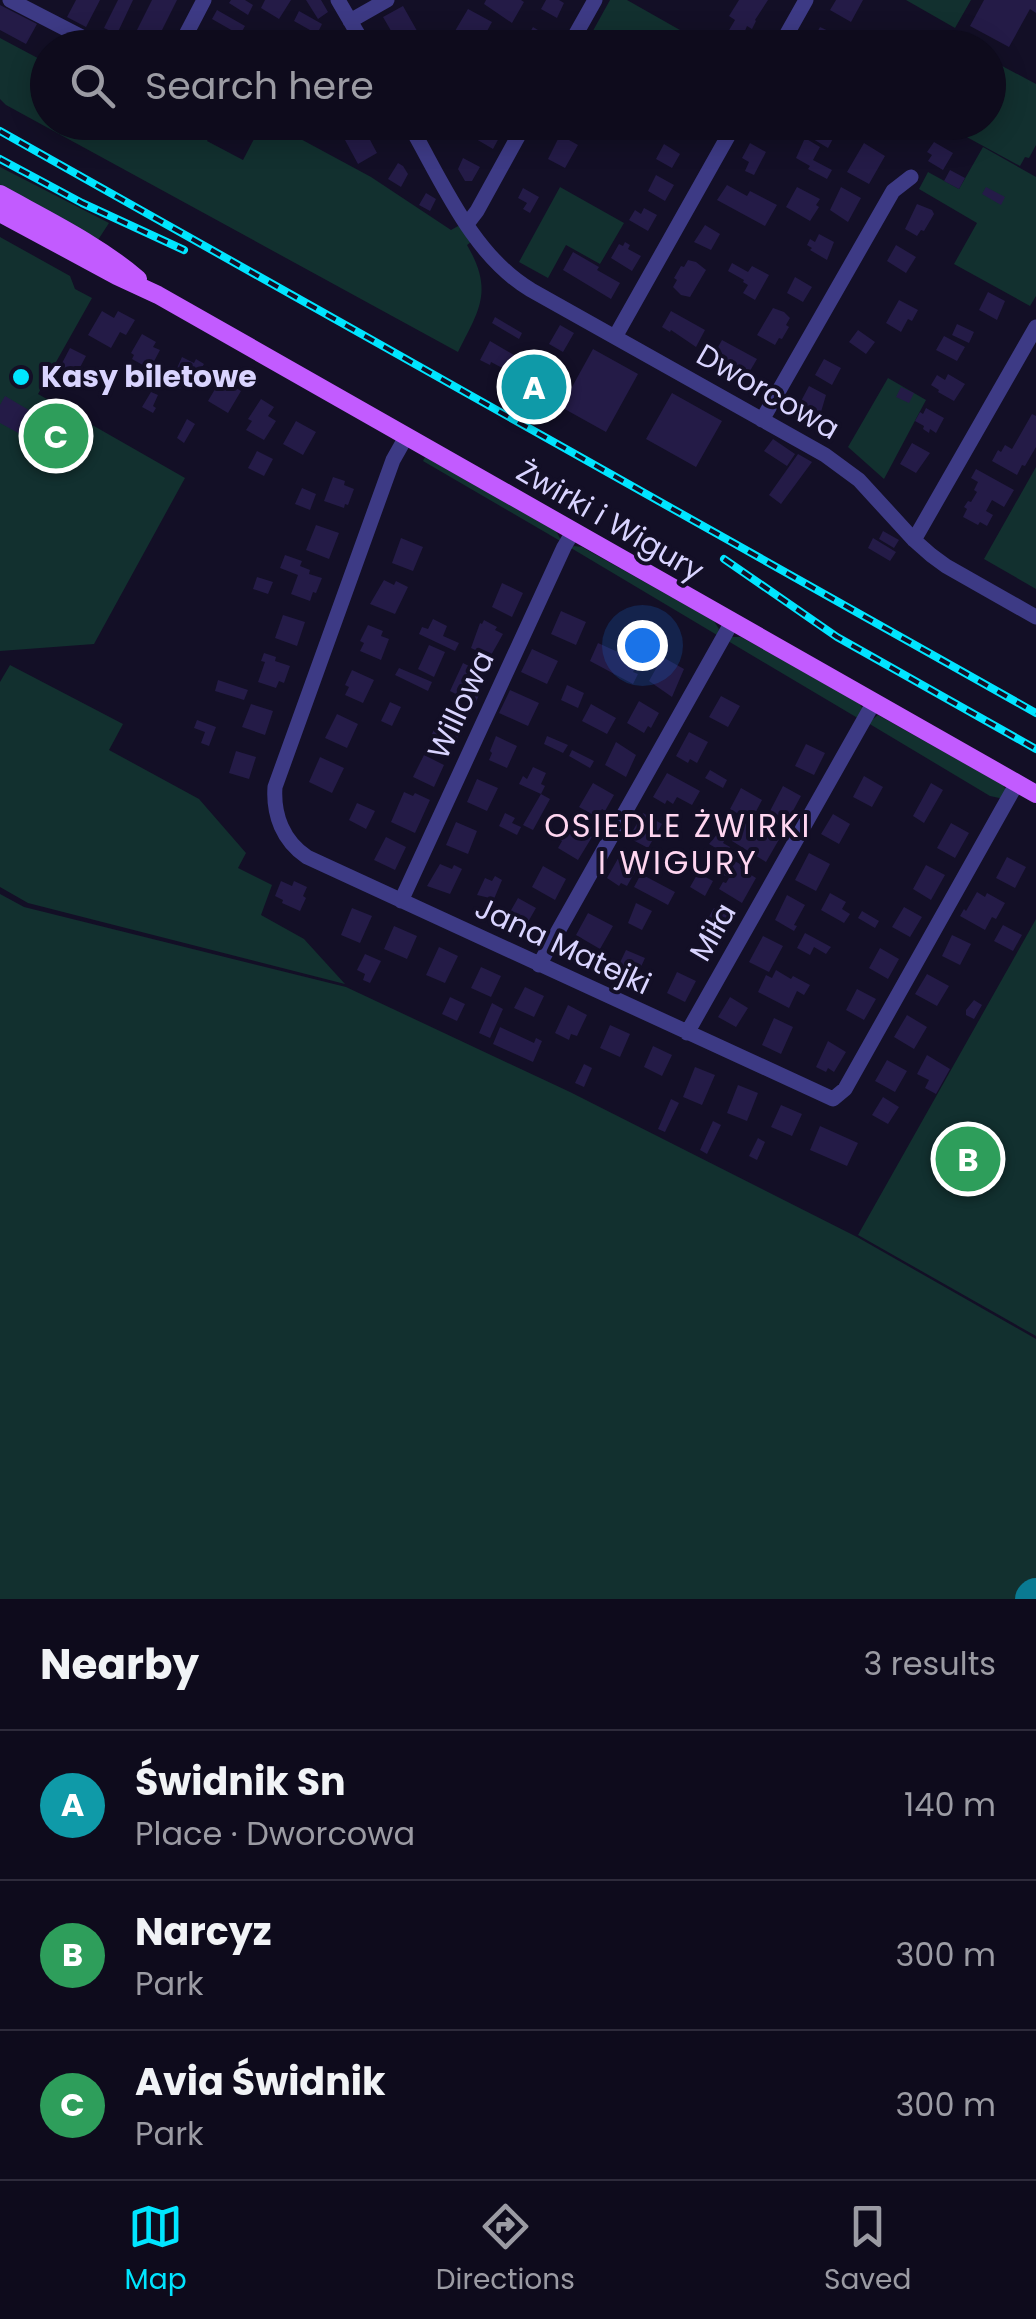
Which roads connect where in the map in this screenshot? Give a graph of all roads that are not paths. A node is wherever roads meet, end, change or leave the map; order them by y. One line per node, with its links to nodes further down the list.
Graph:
1 (10, 0): 8 (street)
2 (204, 0): 9 (street)
3 (338, 0): 7 (street)
4 (387, 0): 7 (street)
5 (595, 0): 11 (street)
6 (806, 0): 12 (street)
7 (350, 21): 10 (street)
8 (68, 30)
9 (188, 30)
10 (355, 30)
11 (578, 30)
12 (789, 30)
13 (419, 140): 19 (street, Dworcowa)
14 (516, 140): 19 (street)
15 (726, 140): 22 (street)
16 (911, 177): 23 (street)
17 (0, 194): 20 (main road)
18 (4, 215): 20 (main road)
19 (468, 224): 22 (street, Dworcowa)
20 (158, 296): 24 (main road, Żwirki i Wigury)
21 (1036, 328): 26 (street)
22 (616, 337): 23 (street, Dworcowa)
23 (762, 420): 26 (street, Dworcowa)
24 (406, 437): 25 (main road, Żwirki i Wigury); 32 (street, Jana Matejki)
25 (574, 532): 28 (main road, Żwirki i Wigury); 32 (street, Willowa)
26 (914, 540): 27 (street, Dworcowa)
27 (1036, 617)
28 (732, 622): 29 (main road, Żwirki i Wigury); 33 (street)
29 (874, 702): 30 (main road, Żwirki i Wigury); 34 (street, Miła)
30 (1017, 783): 31 (main road, Żwirki i Wigury); 34 (street, Jana Matejki)
31 (1036, 794)
32 (401, 901): 33 (street, Jana Matejki)
33 (539, 965): 34 (street, Jana Matejki)
34 (687, 1033)

